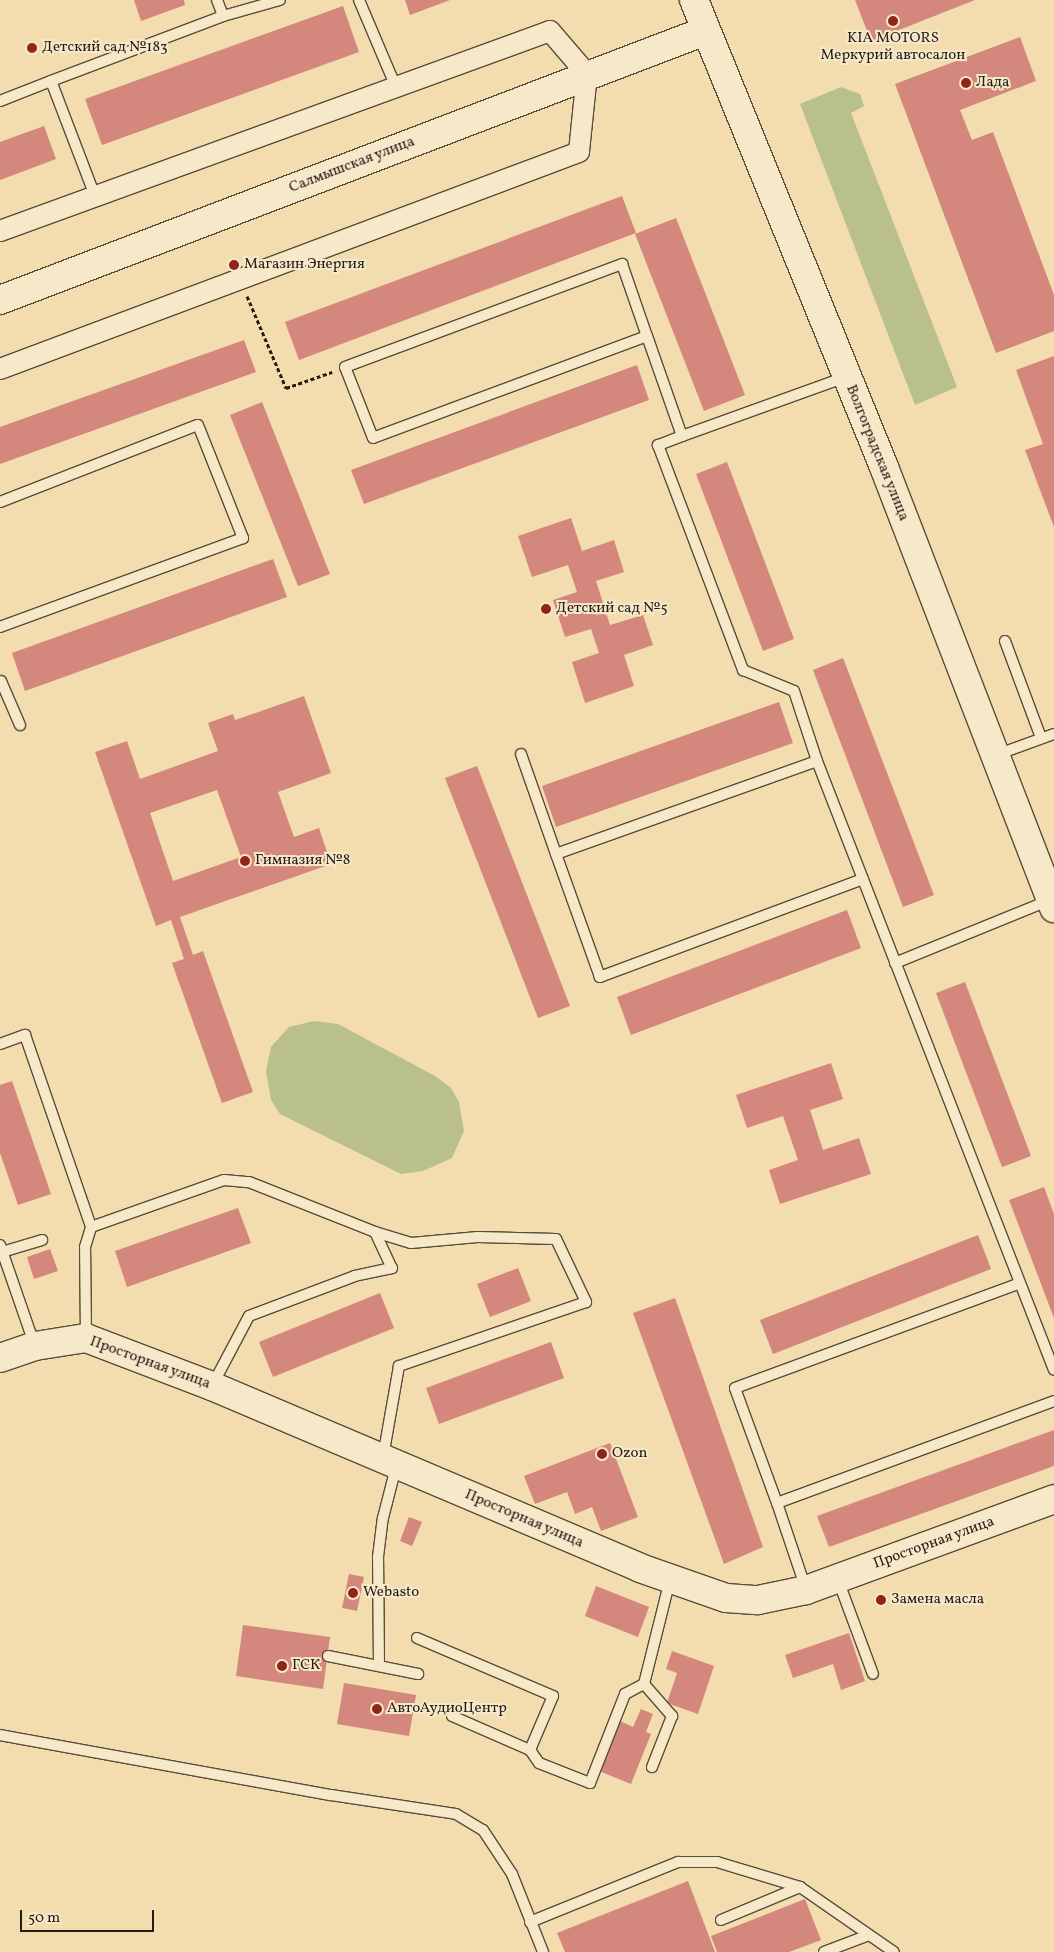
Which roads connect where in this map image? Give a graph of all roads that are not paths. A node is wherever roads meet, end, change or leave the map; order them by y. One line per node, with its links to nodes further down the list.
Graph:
1 (217, 0): 5 (lane)
2 (280, 0): 5 (lane)
3 (358, 0): 9 (lane)
4 (694, 0): 6 (main road, Волгоградская улица)
5 (223, 16): 8 (lane)
6 (705, 31): 7 (main road, Салмышская улица); 16 (main road, Волгоградская улица)
7 (587, 74): 9 (street); 13 (main road, Салмышская улица); 15 (street)
8 (51, 81): 10 (lane); 11 (lane)
9 (396, 87): 11 (street)
10 (0, 101)
11 (95, 196): 12 (street)
12 (0, 232)
13 (0, 300)
14 (647, 336): 14 (lane); 17 (lane)
15 (0, 369)
16 (847, 377): 17 (lane); 26 (main road, Волгоградская улица)
17 (682, 436): 27 (lane)
18 (0, 502): 19 (lane)
19 (0, 627)
20 (1005, 641): 24 (lane)
21 (0, 680): 22 (lane)
22 (20, 726)
23 (1054, 734): 24 (lane)
24 (1041, 738): 26 (lane)
25 (521, 754): 28 (lane)
26 (996, 755): 30 (main road, Волгоградская улица)
27 (817, 761): 28 (lane); 29 (lane)
28 (556, 854): 29 (lane)
29 (862, 879): 31 (lane)
30 (1052, 904): 31 (lane)
31 (895, 962): 37 (lane)
32 (0, 1044): 33 (lane)
33 (92, 1227): 34 (lane); 38 (lane)
34 (375, 1232): 42 (lane); 44 (lane)
35 (42, 1240): 36 (lane)
36 (1, 1249): 39 (lane)
37 (1018, 1284): 41 (lane); 46 (lane)
38 (86, 1338): 39 (main road, Просторная улица); 42 (main road, Просторная улица)
39 (35, 1346): 40 (main road, Просторная улица)
40 (0, 1358)
41 (1054, 1370)
42 (212, 1386): 44 (main road, Просторная улица)
43 (1054, 1401): 46 (lane)
44 (389, 1464): 48 (main road, Просторная улица); 52 (lane)
45 (1054, 1499): 47 (main road, Просторная улица)
46 (778, 1503): 49 (lane)
47 (838, 1579): 49 (main road, Просторная улица); 54 (lane)
48 (670, 1580): 49 (main road, Просторная улица); 55 (lane)
49 (806, 1590)
50 (417, 1638): 58 (lane)
51 (328, 1656): 52 (lane)
52 (379, 1666): 53 (lane)
53 (418, 1674)
54 (873, 1674)
55 (644, 1684): 58 (lane); 59 (lane)
56 (452, 1716): 58 (lane)
57 (0, 1735): 62 (lane)
58 (530, 1750)
59 (652, 1767)
60 (800, 1887): 61 (lane); 62 (lane); 63 (lane)
61 (721, 1920)
62 (530, 1922): 64 (lane)
63 (869, 1935): 65 (lane); 66 (lane)
64 (543, 1952)
65 (824, 1952)
66 (894, 1952)

